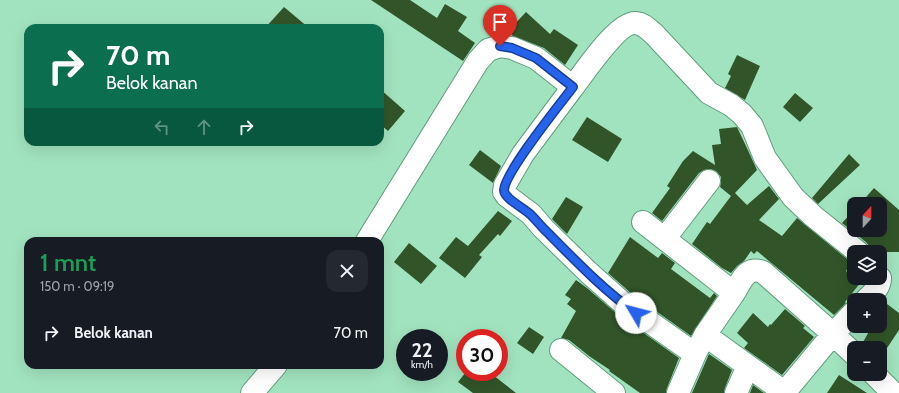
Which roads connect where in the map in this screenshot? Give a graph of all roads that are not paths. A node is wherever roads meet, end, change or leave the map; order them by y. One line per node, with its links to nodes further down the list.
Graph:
1 (573, 87): 4 (street); 6 (street); 12 (street)
2 (709, 181): 5 (street)
3 (643, 222): 5 (street)
4 (370, 237)
5 (665, 238): 8 (street)
6 (849, 245)
7 (878, 285): 9 (street)
8 (734, 293): 11 (street); 12 (street)
9 (872, 293)
10 (847, 319): 11 (street)
11 (833, 334): 13 (street); 22 (street)
12 (700, 345): 15 (street); 20 (street)
13 (847, 347)
14 (561, 350): 19 (street)
15 (748, 366): 21 (street); 22 (street)
16 (273, 369): 18 (street)
17 (881, 381): 23 (street)
18 (252, 393)
19 (614, 393)
20 (678, 393)
21 (736, 393)
22 (784, 393)
23 (893, 393)

